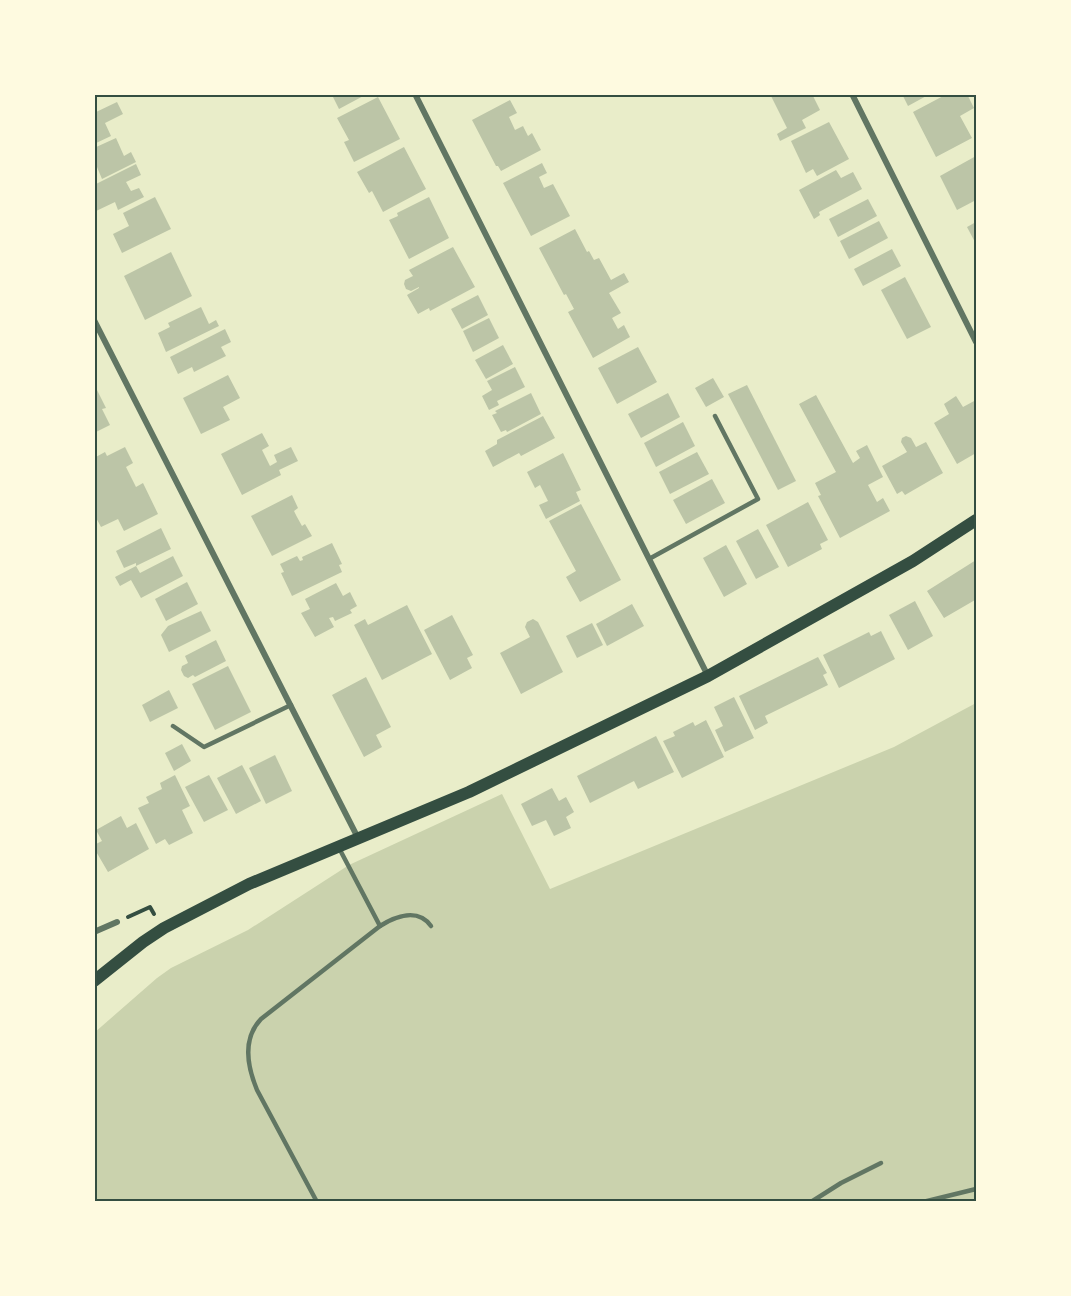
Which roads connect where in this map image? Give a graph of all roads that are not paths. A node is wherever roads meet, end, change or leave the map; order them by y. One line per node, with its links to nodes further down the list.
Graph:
1 (415, 94): 7 (street)
2 (852, 94): 4 (street)
3 (94, 320): 9 (street)
4 (976, 342)
5 (715, 416): 7 (lane)
6 (976, 520): 8 (main road)
7 (650, 559): 8 (street)
8 (708, 676): 11 (main road)
9 (291, 705): 10 (lane); 11 (street)
10 (173, 726)
11 (358, 838): 12 (main road)
12 (338, 847): 14 (lane); 17 (main road)
13 (117, 922): 16 (street)
14 (380, 926): 15 (lane); 20 (lane)
15 (431, 926)
16 (94, 932)
17 (94, 981)
18 (881, 1163): 21 (lane)
19 (976, 1189): 22 (lane)
20 (316, 1202)
21 (811, 1202)
22 (924, 1202)

